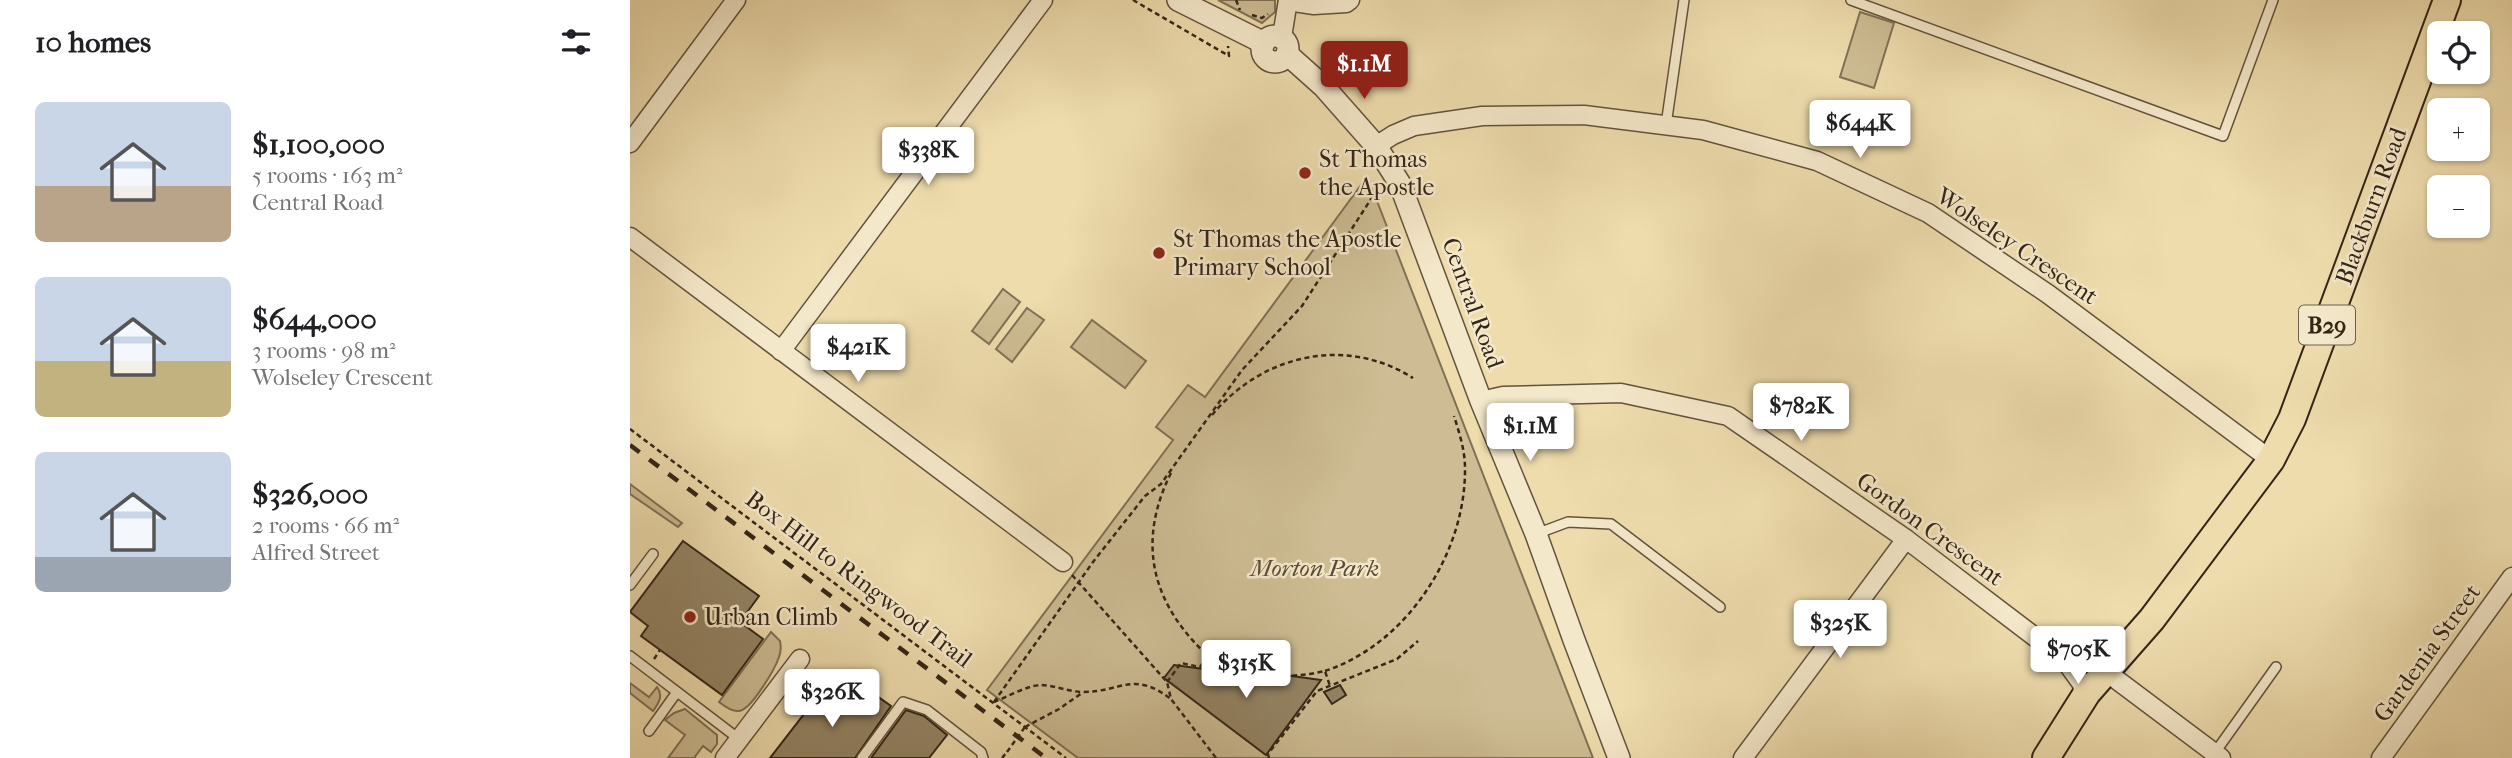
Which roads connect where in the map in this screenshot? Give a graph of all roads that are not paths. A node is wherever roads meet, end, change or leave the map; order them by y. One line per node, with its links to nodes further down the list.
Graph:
1 (736, 0): 12 (street)
2 (1044, 0): 15 (street)
3 (1178, 0): 10 (street, Central Road)
4 (1350, 0): 9 (street)
5 (1684, 0): 11 (lane)
6 (1851, 0): 7 (lane)
7 (2273, 0)
8 (2447, 0): 17 (main road, Blackburn Road / B29)
9 (1288, 1): 10 (street)
10 (1278, 45): 13 (street, Central Road)
11 (1666, 125): 13 (street, Wolseley Crescent); 17 (street, Wolseley Crescent)
12 (630, 143)
13 (1376, 146): 16 (street, Central Road)
14 (630, 237): 15 (street)
15 (781, 351): 21 (street)
16 (1481, 401): 18 (street, Central Road); 19 (street, Gordon Crescent)
17 (2271, 460): 29 (main road, Blackburn Road / B29)
18 (1536, 534): 24 (lane); 37 (street, Central Road)
19 (1906, 539): 27 (street, Gordon Crescent); 38 (street)
20 (653, 554): 23 (lane)
21 (1063, 562)
22 (2512, 577): 41 (street, Gardenia Street)
23 (630, 585)
24 (1720, 607)
25 (630, 656): 30 (lane)
26 (800, 659): 32 (street)
27 (2064, 659): 29 (street, Gordon Crescent); 29 (street, Gordon Crescent)
28 (2276, 667): 34 (lane)
29 (2103, 679): 34 (street); 39 (main road, Blackburn Road / B29); 40 (main road, Blackburn Road / B29)
30 (677, 692): 31 (lane); 32 (lane)
31 (649, 731)
32 (739, 739): 35 (street)
33 (982, 755): 36 (lane)
34 (2216, 756)
35 (725, 758)
36 (862, 758)
37 (1619, 758)
38 (1743, 758)
39 (2046, 758)
40 (2053, 758)
41 (2381, 758)

